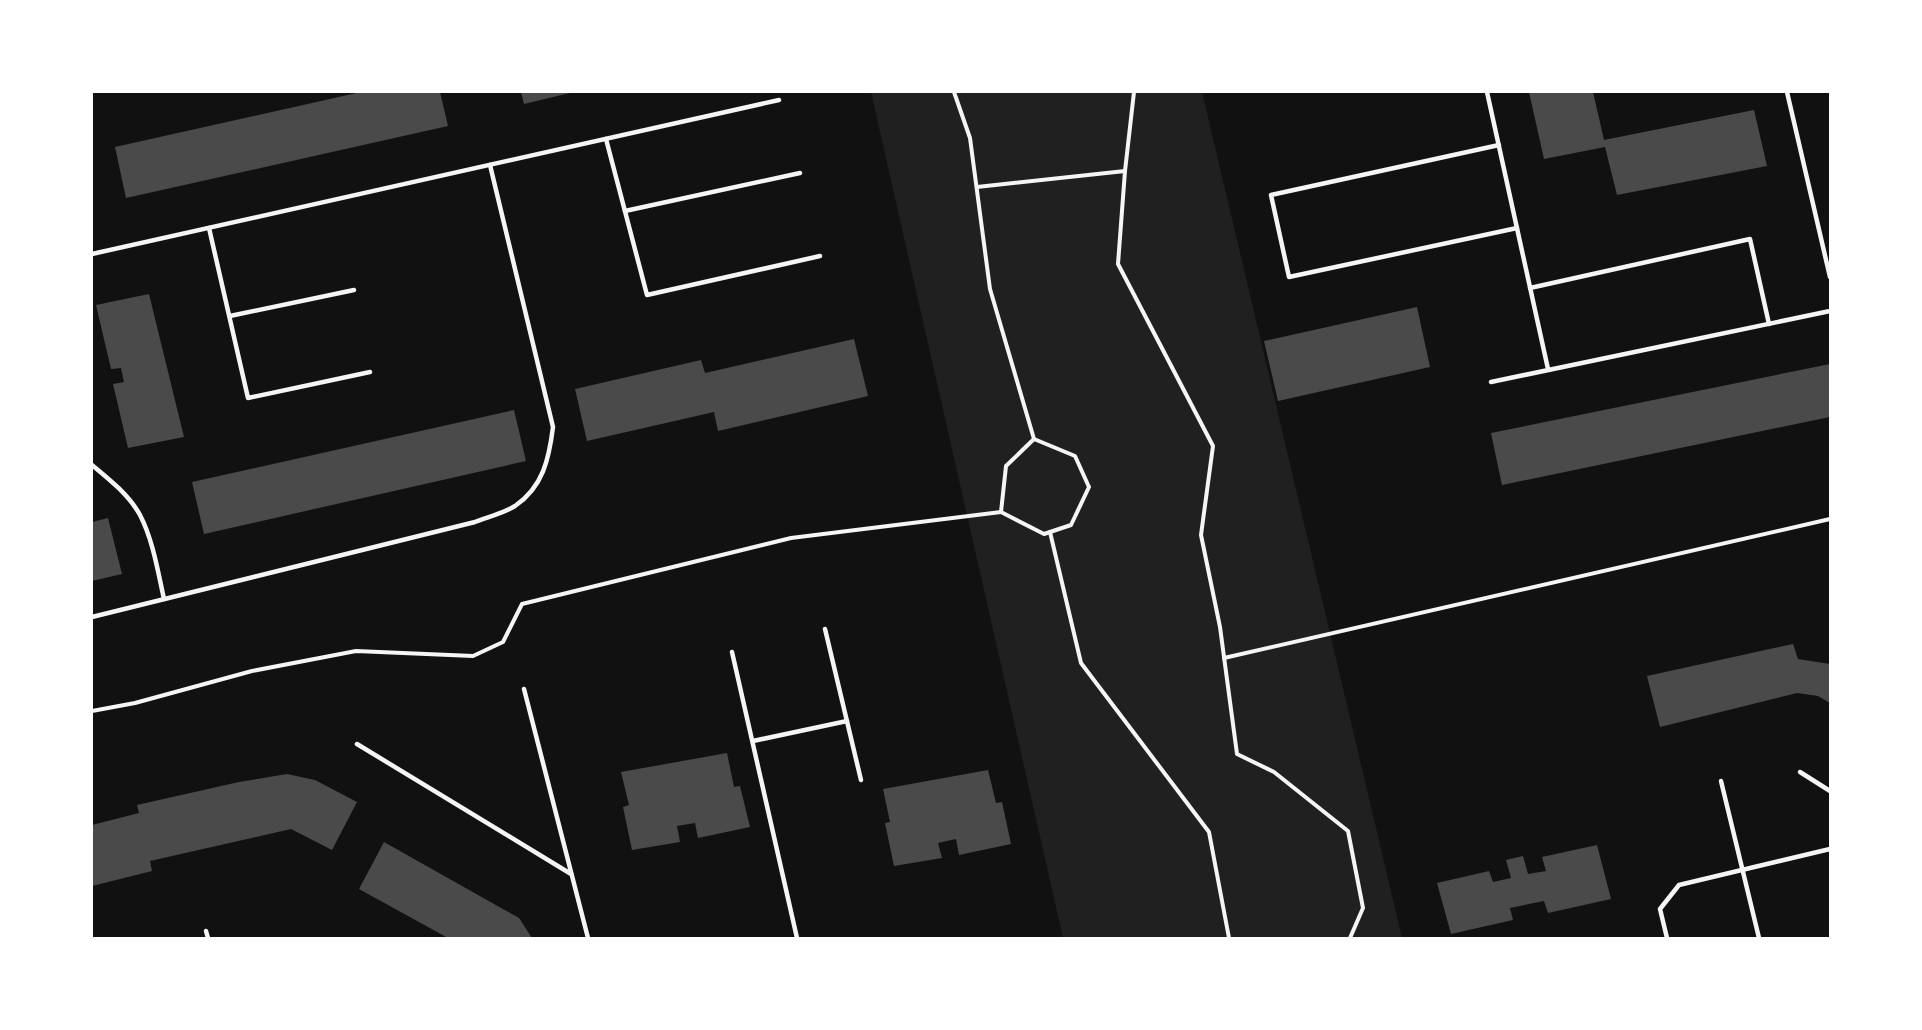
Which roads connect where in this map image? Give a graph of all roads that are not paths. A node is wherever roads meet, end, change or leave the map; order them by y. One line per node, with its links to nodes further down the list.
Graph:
1 (1487, 92): 5 (lane)
2 (1787, 92): 13 (lane)
3 (779, 100): 4 (lane)
4 (606, 139): 6 (lane); 8 (lane)
5 (1499, 145): 10 (lane); 10 (lane)
6 (490, 165): 9 (lane); 23 (lane)
7 (800, 173): 8 (lane)
8 (625, 211): 12 (lane)
9 (209, 228): 11 (lane); 17 (lane)
10 (1517, 228): 14 (lane)
11 (92, 254)
12 (820, 256)
13 (1830, 277)
14 (1530, 288): 18 (lane); 19 (lane)
15 (354, 290): 17 (lane)
16 (1830, 311): 18 (lane)
17 (230, 316): 20 (lane)
18 (1769, 324): 19 (lane)
19 (1548, 369): 21 (lane)
20 (370, 372)
21 (1491, 382)
22 (92, 465): 23 (lane)
23 (164, 599): 24 (lane)
24 (92, 617)
25 (825, 629): 28 (lane)
26 (732, 652): 29 (lane)
27 (524, 689): 37 (lane)
28 (847, 721): 29 (lane); 32 (lane)
29 (753, 741): 41 (lane)
30 (357, 744): 37 (lane)
31 (1800, 772): 34 (lane)
32 (861, 780)
33 (1721, 781): 36 (lane)
34 (1830, 791)
35 (1830, 849): 36 (lane)
36 (1743, 870): 42 (lane); 43 (lane)
37 (571, 874): 40 (lane)
38 (206, 931): 39 (lane)
39 (208, 939)
40 (588, 939)
41 (797, 939)
42 (1667, 939)
43 (1758, 939)

